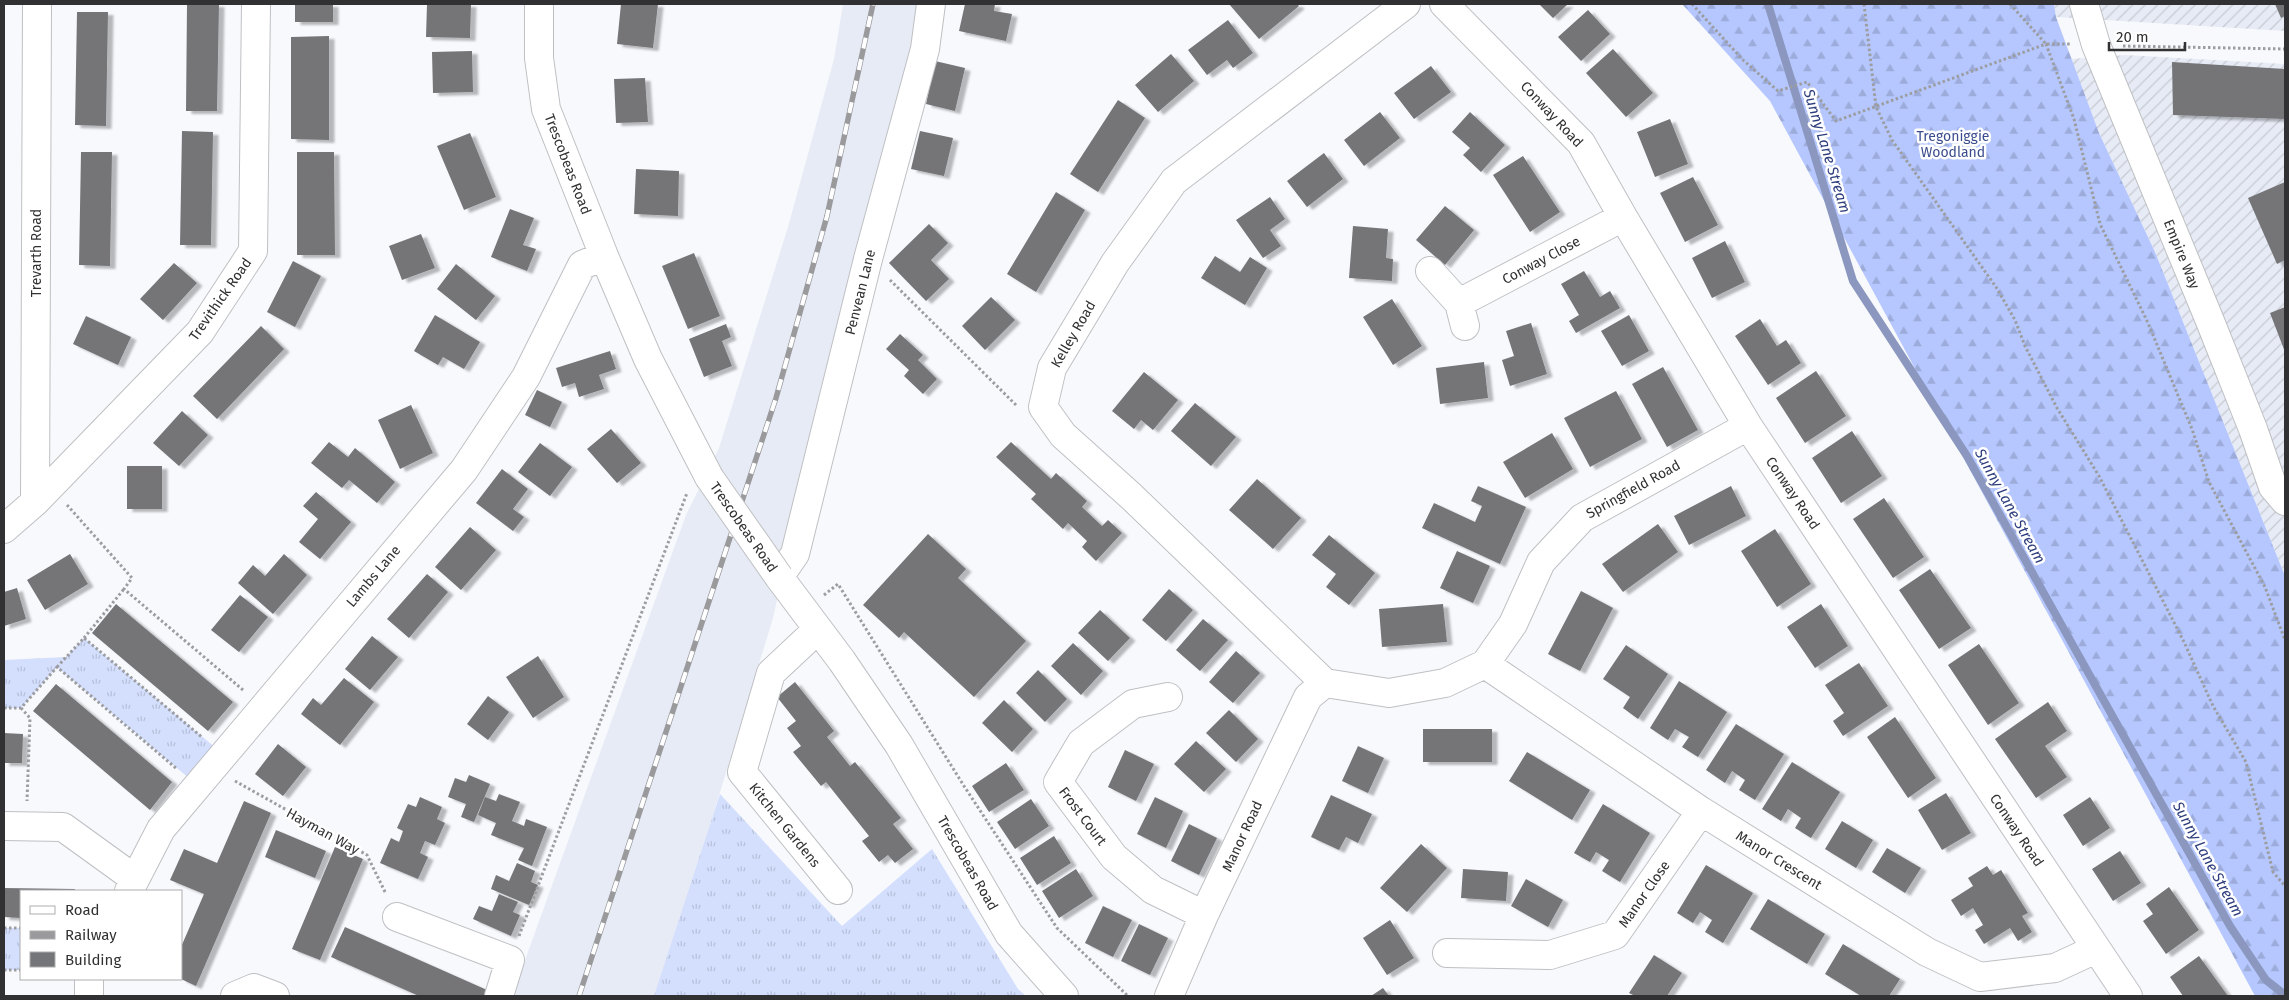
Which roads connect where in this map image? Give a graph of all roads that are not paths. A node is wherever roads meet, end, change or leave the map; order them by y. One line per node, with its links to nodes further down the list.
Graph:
1 (37, 4): 12 (street, Trevarth Road)
2 (256, 4): 12 (street, Trevithick Road)
3 (540, 4): 9 (street, Trescobeas Road)
4 (931, 4): 15 (street, Penvean Lane)
5 (1406, 4): 18 (street, Kelley Road)
6 (1444, 4): 8 (street, Conway Road)
7 (2084, 4): 13 (street, Empire Way)
8 (1623, 217): 10 (street, Conway Close); 11 (street, Conway Road)
9 (604, 256): 15 (street, Trescobeas Road, bridge); 22 (street, Lambs Lane)
10 (1430, 271)
11 (1748, 426): 17 (street, Springfield Road); 26 (street, Conway Road)
12 (42, 494): 14 (street, Trevithick Road)
13 (2285, 501)
14 (4, 529)
15 (779, 577): 16 (street, Trescobeas Road)
16 (810, 620): 23 (street, Kitchen Gardens); 31 (street, Trescobeas Road)
17 (1485, 664): 18 (street, Springfield Road); 20 (street, Manor Crescent)
18 (1326, 683): 24 (street, Manor Road)
19 (1168, 697): 24 (street, Frost Court)
20 (1701, 811): 26 (street, Manor Crescent); 27 (street, Manor Close)
21 (15, 826): 22 (street)
22 (132, 885)
23 (838, 890)
24 (1204, 915): 32 (street, Manor Road)
25 (397, 917): 30 (street)
26 (2096, 949): 33 (street, Conway Road)
27 (1447, 953)
28 (235, 996): 29 (street)
29 (275, 996)
30 (499, 996)
31 (1064, 996)
32 (1169, 996)
33 (2128, 996)

